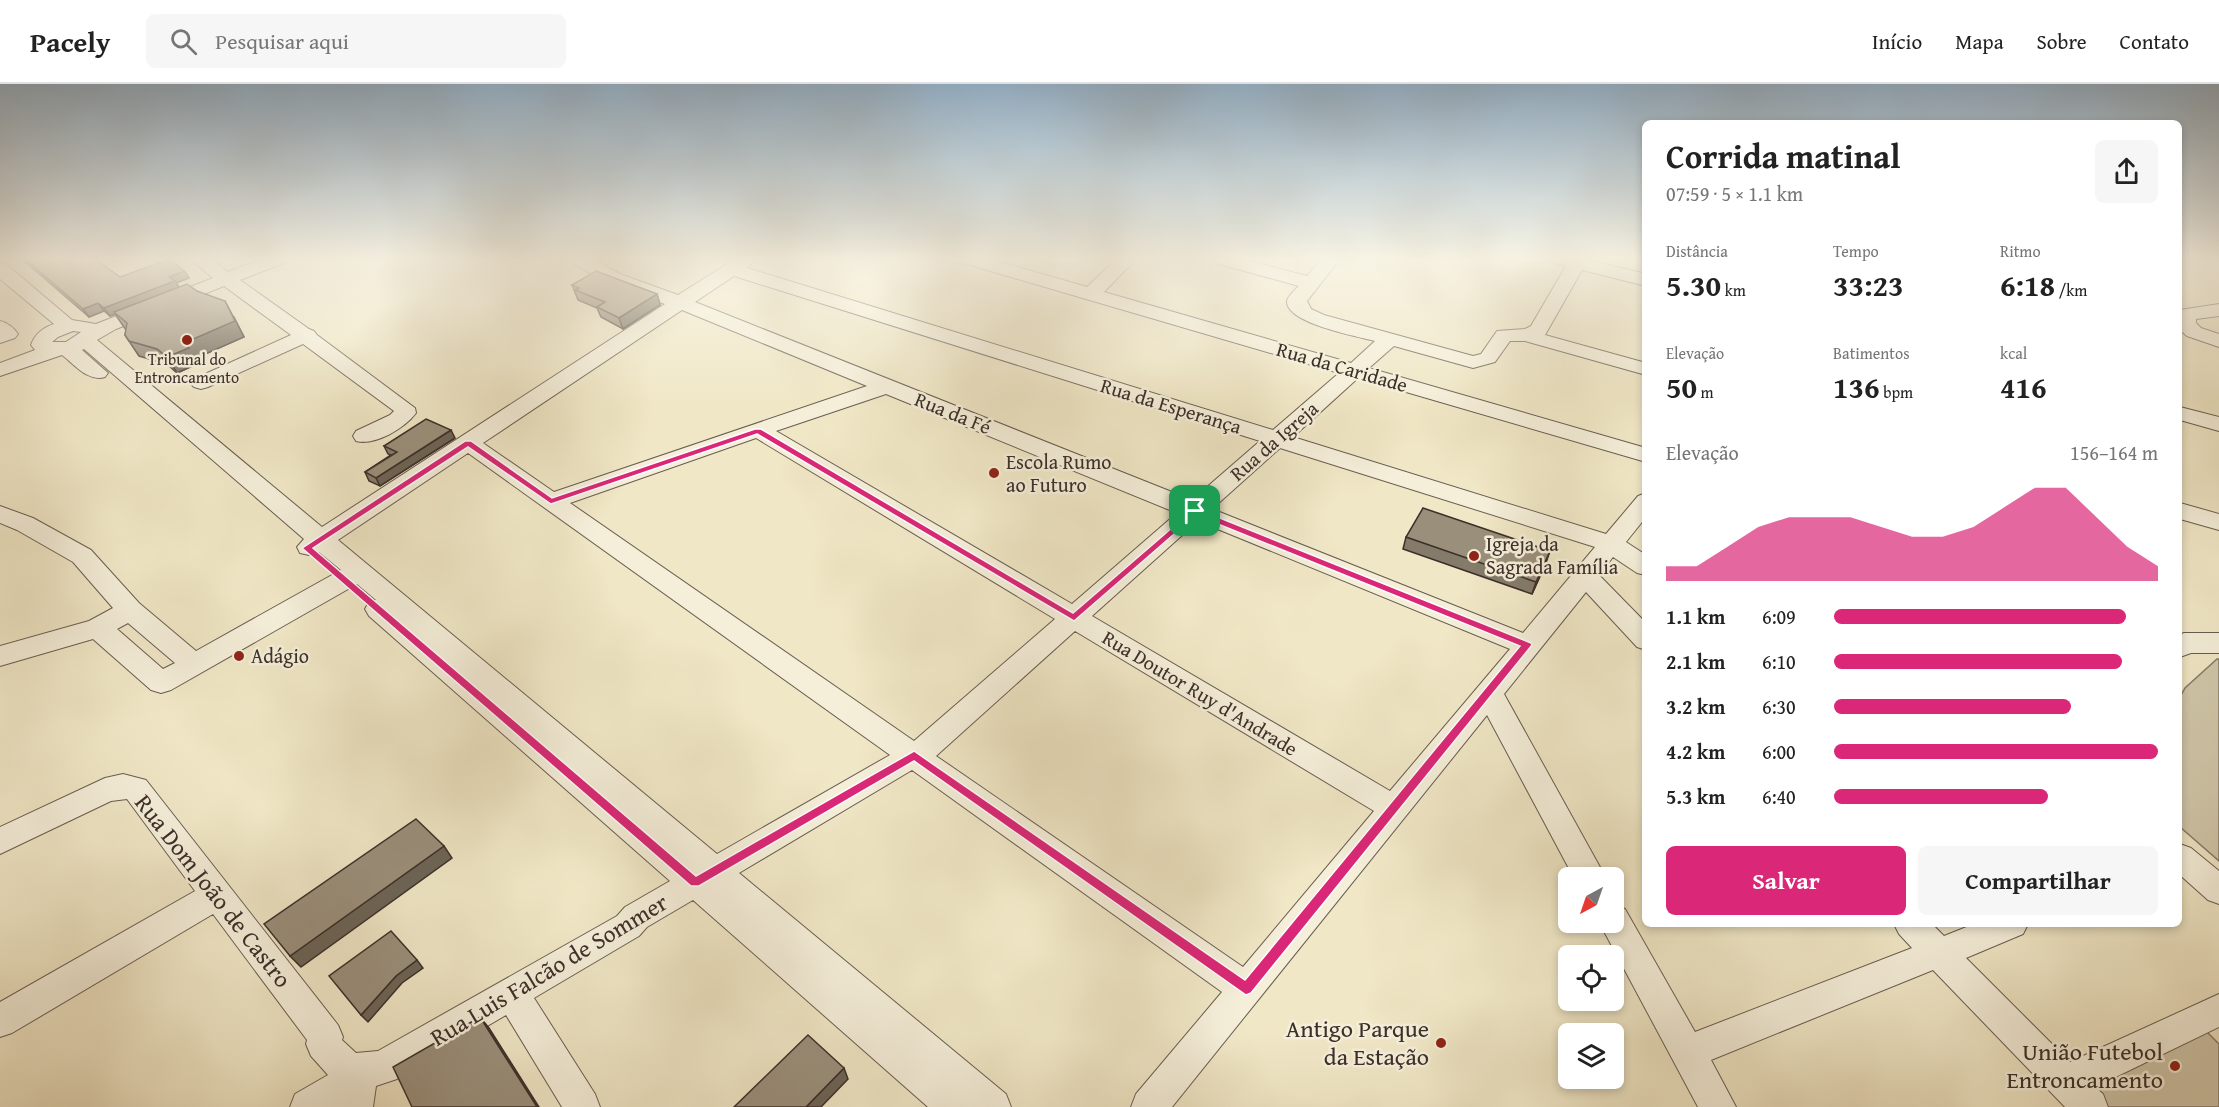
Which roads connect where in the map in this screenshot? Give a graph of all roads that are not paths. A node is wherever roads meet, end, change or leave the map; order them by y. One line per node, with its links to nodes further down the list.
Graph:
1 (27, 307): 17 (street)
2 (37, 307): 17 (street)
3 (150, 307): 17 (street)
4 (267, 307): 14 (street)
5 (675, 307): 33 (street)
6 (690, 307): 27 (street, Rua da Fé)
7 (871, 307): 32 (street, Rua da Esperança)
8 (1135, 307): 25 (street, Rua da Caridade)
9 (1298, 307): 19 (street)
10 (1549, 307): 15 (street)
11 (2219, 310): 12 (street)
12 (2183, 316): 20 (street)
13 (0, 327): 16 (street)
14 (307, 335): 26 (street); 31 (street)
15 (1529, 335): 19 (street); 23 (street)
16 (0, 337)
17 (67, 337): 22 (street); 24 (street); 41 (street)
18 (2182, 339): 21 (street)
19 (1389, 340): 25 (street, Rua da Igreja)
20 (2219, 341)
21 (2219, 348)
22 (0, 358)
23 (1642, 368)
24 (0, 370)
25 (1354, 370): 32 (street, Rua da Igreja); 34 (street, Rua da Caridade)
26 (201, 383)
27 (887, 386): 30 (street); 37 (street, Rua da Fé)
28 (2182, 415): 29 (street)
29 (2219, 424)
30 (758, 430): 35 (street); 47 (street, Rua Doutor Ruy d'Andrade)
31 (364, 436)
32 (1277, 439): 37 (street, Rua da Igreja); 42 (street, Rua da Esperança)
33 (468, 443): 35 (street); 41 (street)
34 (1642, 454)
35 (551, 501): 56 (street)
36 (1642, 505): 42 (street)
37 (1195, 511): 47 (street, Rua da Igreja); 51 (street, Rua da Fé)
38 (2182, 512): 40 (street)
39 (0, 514): 46 (street)
40 (2219, 522)
41 (315, 543): 44 (street)
42 (1609, 543): 43 (street, Rua da Esperança); 45 (street)
43 (1642, 564)
44 (352, 575): 54 (street); 61 (street)
45 (1585, 575): 49 (street); 51 (street)
46 (130, 610): 48 (street); 54 (street)
47 (1074, 618): 56 (street, Rua da Igreja); 57 (street, Rua Doutor Ruy d'Andrade)
48 (98, 628): 53 (street); 54 (street)
49 (1642, 636)
50 (2219, 643): 52 (street)
51 (1527, 645): 55 (street)
52 (2182, 646)
53 (0, 656)
54 (194, 664)
55 (1489, 693): 57 (street); 60 (street)
56 (914, 755): 61 (street, Rua Luis Falcão de Sommer); 68 (street)
57 (1394, 808): 68 (street)
58 (0, 841): 63 (street, Rua Dom João de Castro)
59 (2182, 859): 62 (street)
60 (1585, 867)
61 (705, 877): 69 (street, Rua Luis Falcão de Sommer); 78 (street); 79 (street)
62 (2219, 890)
63 (217, 895): 71 (street); 73 (street, Rua Dom João de Castro)
64 (1913, 927): 67 (street)
65 (2004, 927): 67 (street)
66 (1622, 933): 72 (street)
67 (1937, 953): 72 (street); 74 (street)
68 (1246, 989): 80 (street)
69 (512, 993): 73 (street, Rua Luis Falcão de Sommer); 77 (street)
70 (2214, 1020): 74 (street)
71 (0, 1021)
72 (1688, 1052): 81 (street)
73 (360, 1071): 75 (street, Rua Luis Falcão de Sommer); 76 (street)
74 (2067, 1083): 82 (street)
75 (308, 1107)
76 (355, 1107)
77 (582, 1107)
78 (955, 1107)
79 (993, 1107)
80 (1149, 1107)
81 (1718, 1107)
82 (2090, 1107)

